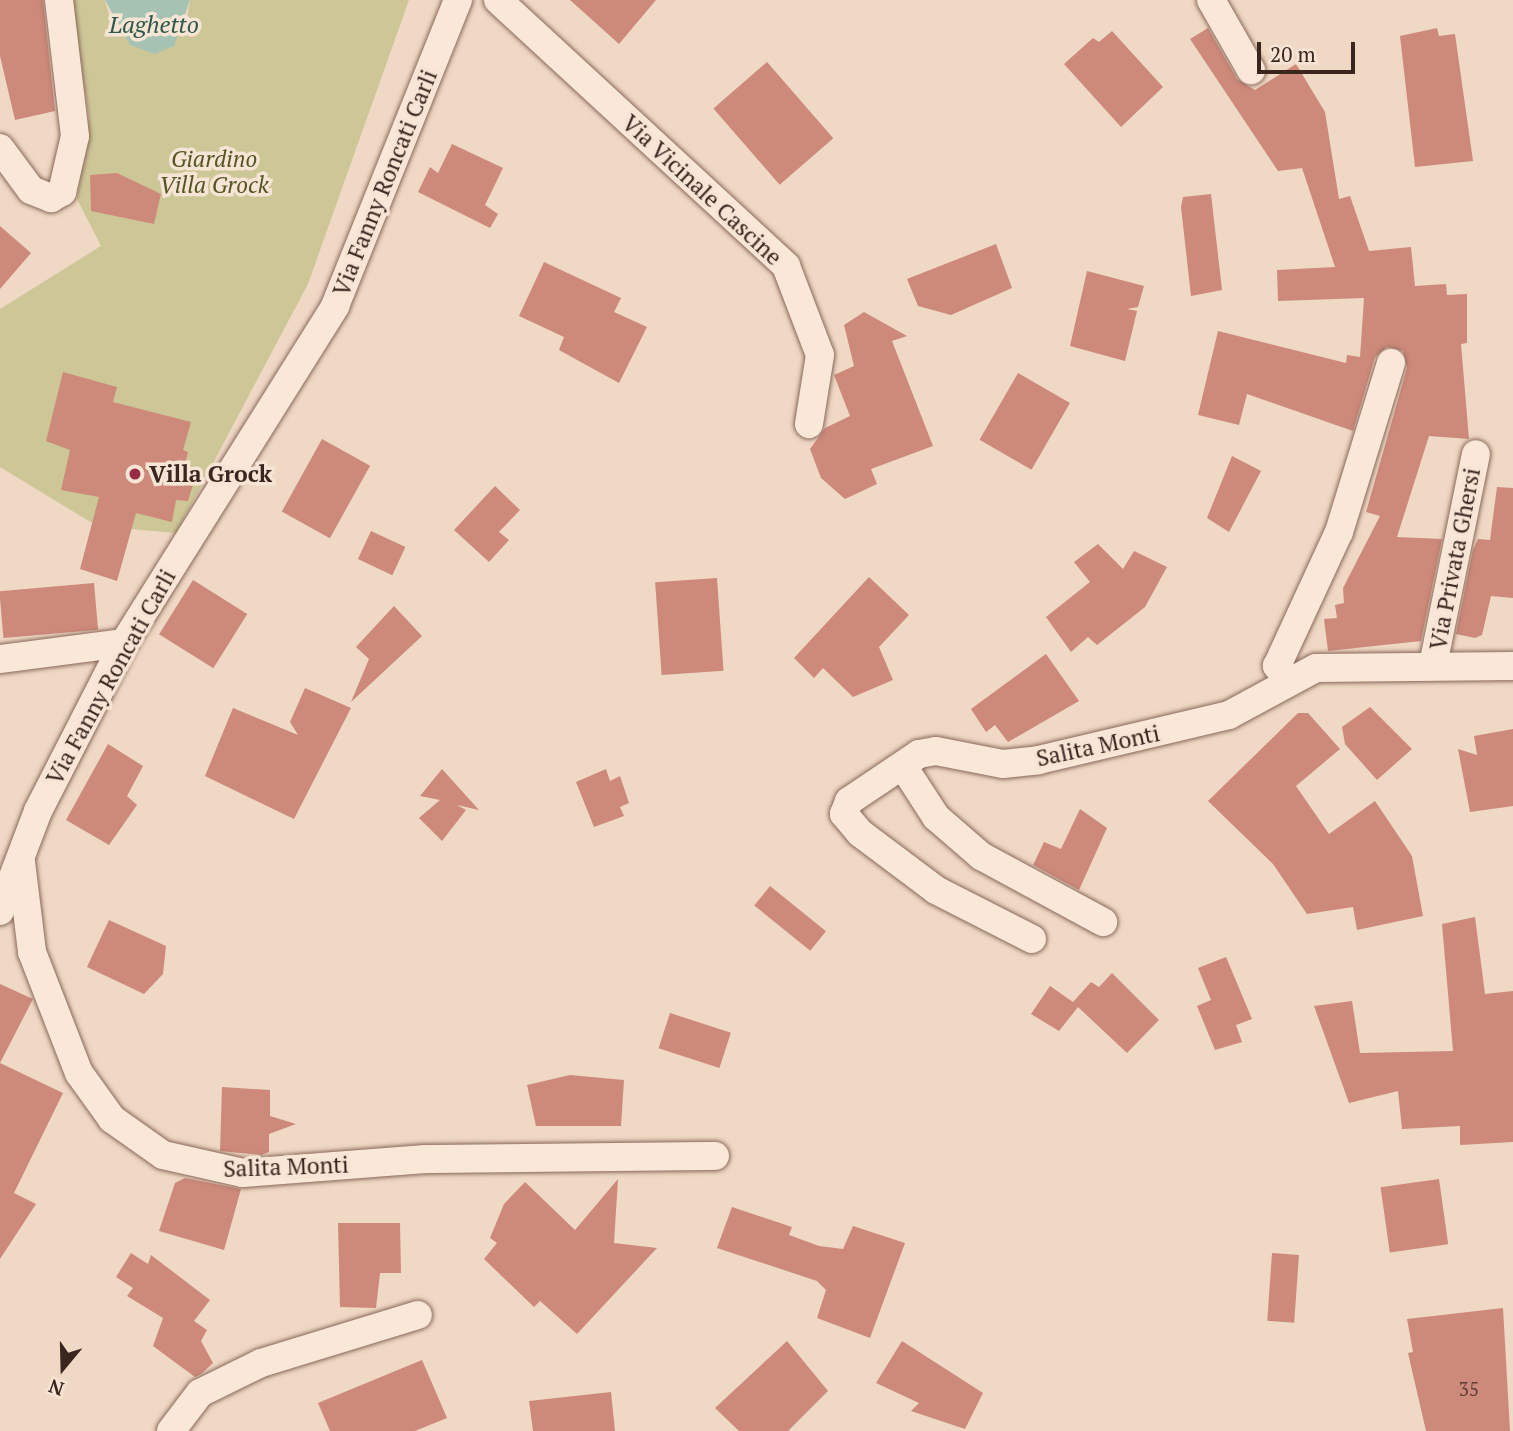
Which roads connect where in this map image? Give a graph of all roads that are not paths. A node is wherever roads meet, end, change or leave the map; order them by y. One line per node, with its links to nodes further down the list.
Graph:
1 (59, 0): 6 (street)
2 (458, 0): 10 (street, Via Fanny Roncati Carli)
3 (498, 0): 8 (street, Via Vicinale Cascine)
4 (1211, 0): 5 (street)
5 (1251, 70)
6 (0, 148)
7 (1391, 363): 14 (street)
8 (809, 424)
9 (1476, 454): 12 (street, Via Privata Ghersi)
10 (124, 643): 11 (street); 16 (street, Via Fanny Roncati Carli)
11 (0, 659)
12 (1433, 665): 13 (street, Salita Monti); 14 (street, Salita Monti)
13 (1513, 666)
14 (1288, 681): 15 (street, Salita Monti)
15 (903, 766): 18 (street); 19 (street, Salita Monti)
16 (20, 856): 17 (street, Via Fanny Roncati Carli); 20 (street, Salita Monti)
17 (0, 911)
18 (1103, 922)
19 (1032, 939)
20 (715, 1156)
21 (418, 1315): 22 (street)
22 (171, 1431)

